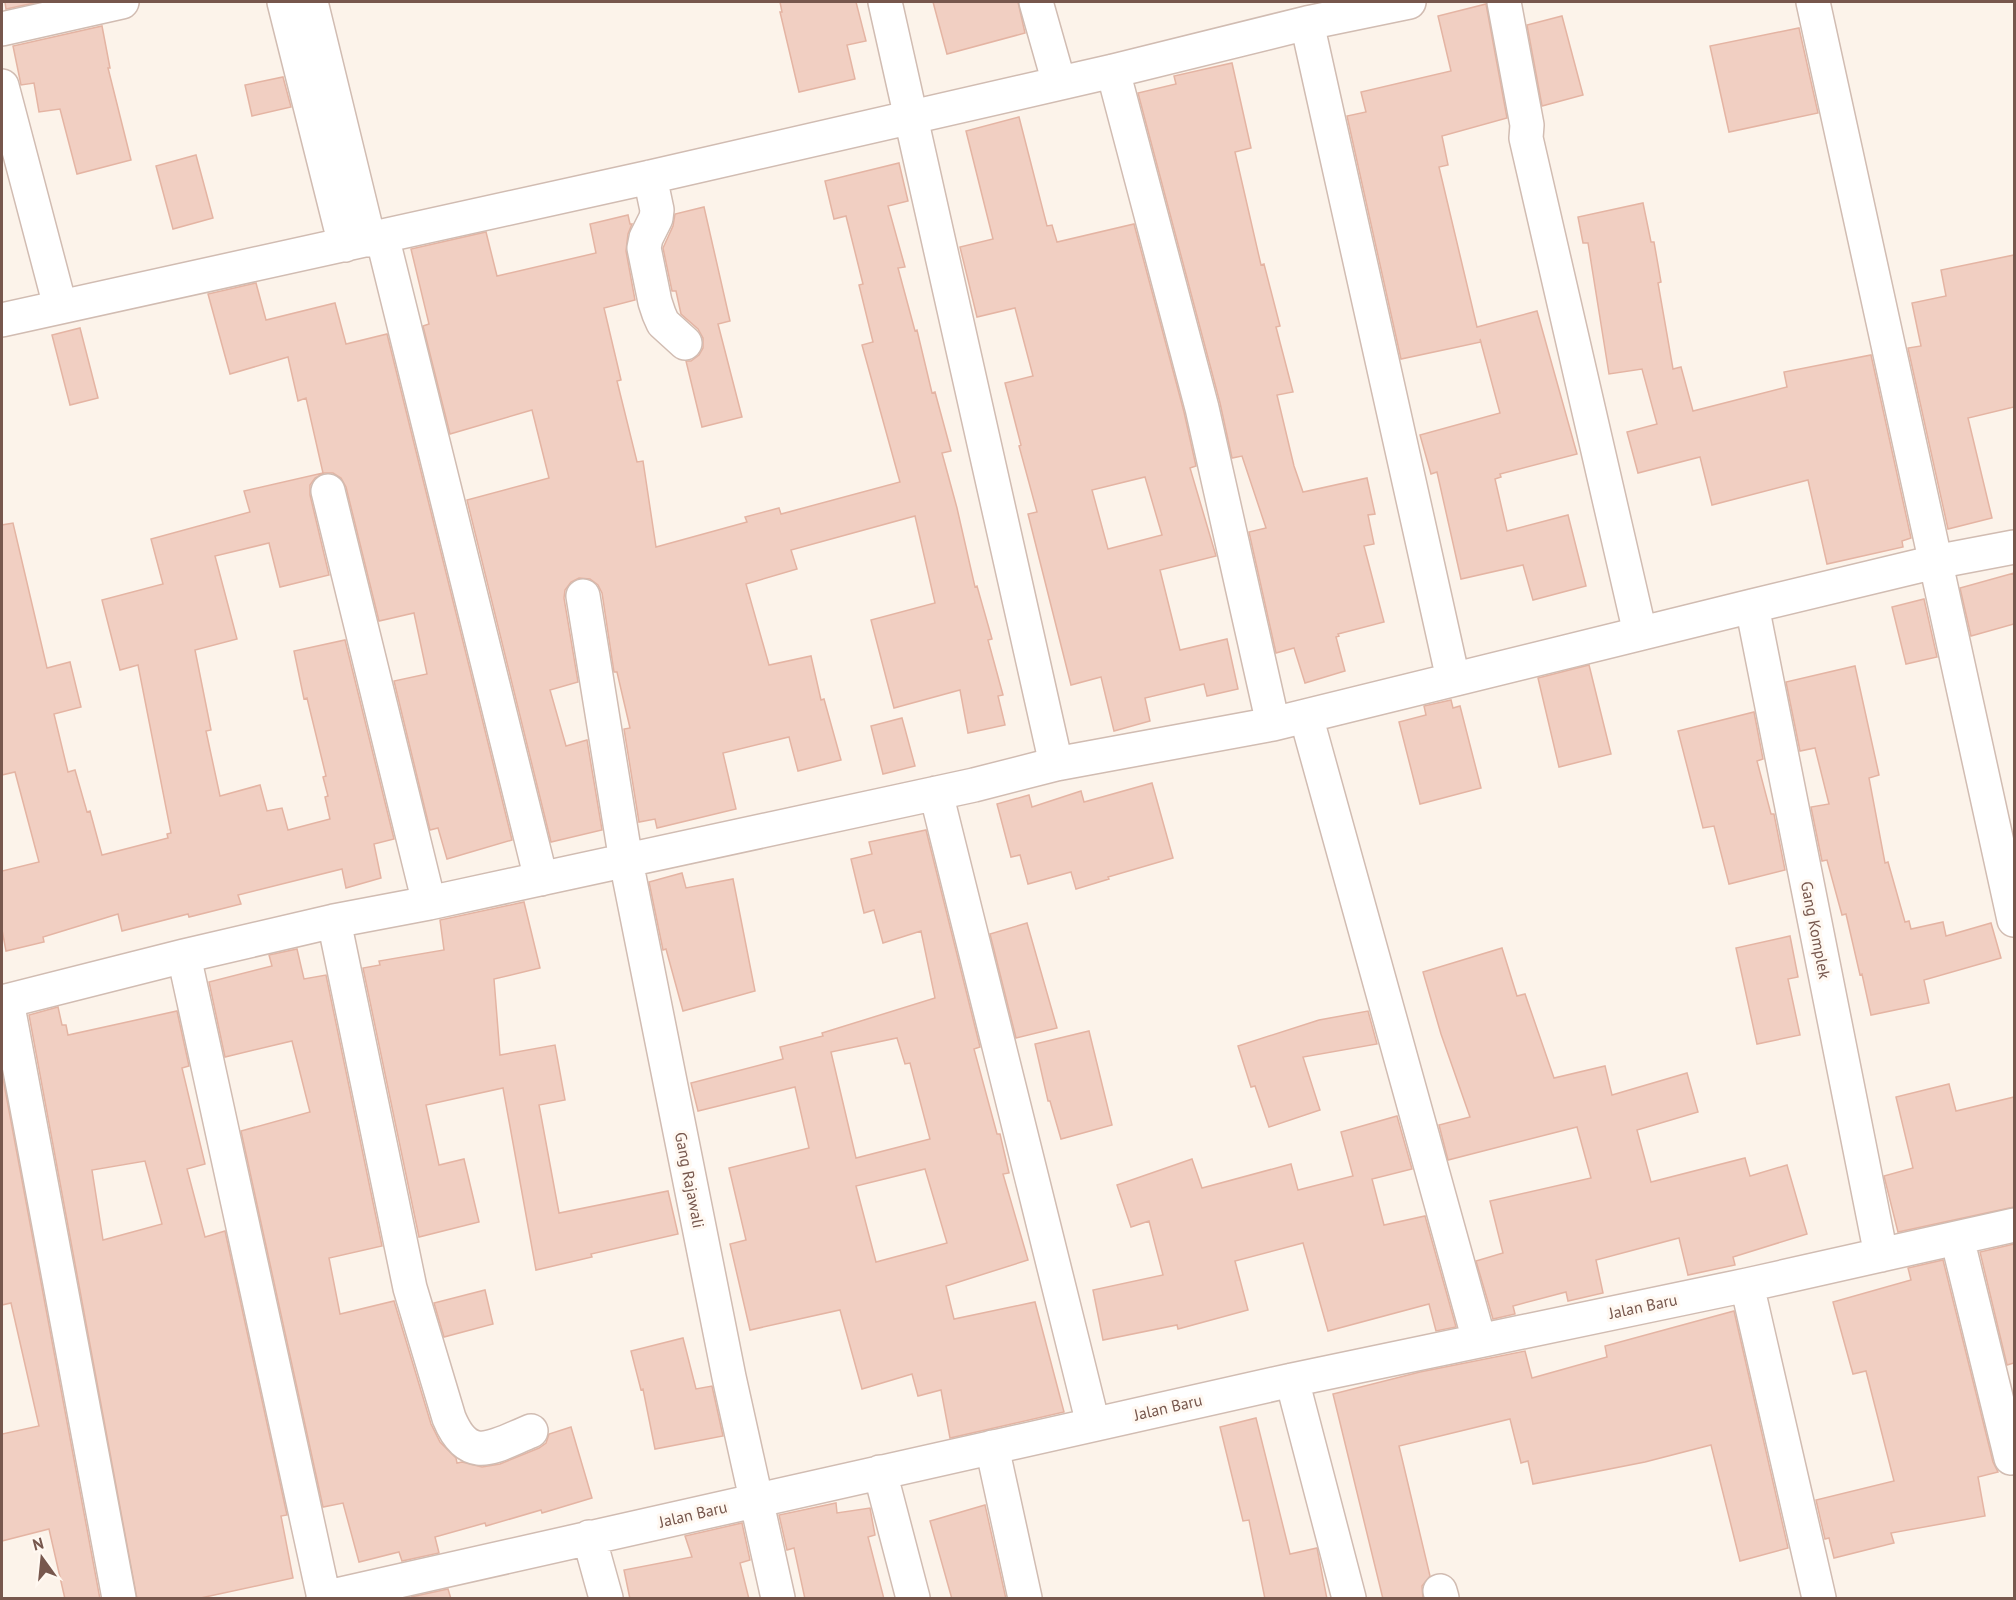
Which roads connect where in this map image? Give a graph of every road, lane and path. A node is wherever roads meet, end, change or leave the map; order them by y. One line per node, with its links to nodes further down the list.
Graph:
1 (115, 2): 10 (street)
2 (284, 2): 16 (street)
3 (311, 2): 16 (street)
4 (885, 2): 14 (street)
5 (1036, 2): 12 (street)
6 (1409, 2): 9 (street)
7 (1504, 2): 25 (street)
8 (1813, 2): 22 (street)
9 (1321, 15): 11 (street); 26 (street)
10 (2, 28)
11 (1113, 71): 12 (street); 28 (street)
12 (1059, 83): 14 (street)
13 (2, 86): 17 (street)
14 (912, 117): 15 (street); 29 (street)
15 (650, 177): 16 (street); 19 (street)
16 (365, 240): 17 (street); 32 (street)
17 (60, 306): 18 (street)
18 (2, 320)
19 (685, 343)
20 (328, 491): 33 (street)
21 (2014, 547): 22 (street)
22 (1935, 562): 24 (street); 34 (street)
23 (583, 596): 31 (street, Gang Rajawali)
24 (1752, 606): 25 (street); 40 (street, Gang Komplek)
25 (1640, 633): 26 (street)
26 (1453, 679): 27 (street)
27 (1306, 716): 28 (street); 42 (street)
28 (1273, 724): 29 (street)
29 (1056, 764): 30 (street)
30 (936, 793): 31 (street); 44 (street)
31 (626, 861): 32 (street); 49 (street, Gang Rajawali)
32 (541, 879): 33 (street)
33 (429, 903): 35 (street)
34 (2014, 920)
35 (334, 921): 36 (street); 45 (street)
36 (184, 956): 37 (street); 52 (street)
37 (4, 1002): 53 (street)
38 (2014, 1225): 39 (street, Jalan Baru)
39 (1957, 1238): 40 (street, Jalan Baru); 47 (street)
40 (1881, 1255): 41 (street, Jalan Baru)
41 (1747, 1285): 42 (street, Jalan Baru); 59 (street)
42 (1479, 1341): 43 (street, Jalan Baru)
43 (1292, 1380): 44 (street, Jalan Baru); 58 (street)
44 (1093, 1424): 46 (street, Jalan Baru)
45 (531, 1431)
46 (992, 1447): 48 (street, Jalan Baru); 57 (street)
47 (2011, 1458)
48 (880, 1472): 49 (street, Jalan Baru); 56 (street)
49 (755, 1500): 50 (street, Jalan Baru); 55 (street, Gang Rajawali)
50 (590, 1537): 51 (street, Jalan Baru); 54 (street)
51 (405, 1589): 52 (street, Jalan Baru)
52 (323, 1598)
53 (119, 1599)
54 (606, 1599)
55 (778, 1599)
56 (913, 1599)
57 (1025, 1599)
58 (1349, 1599)
59 (1819, 1599)

